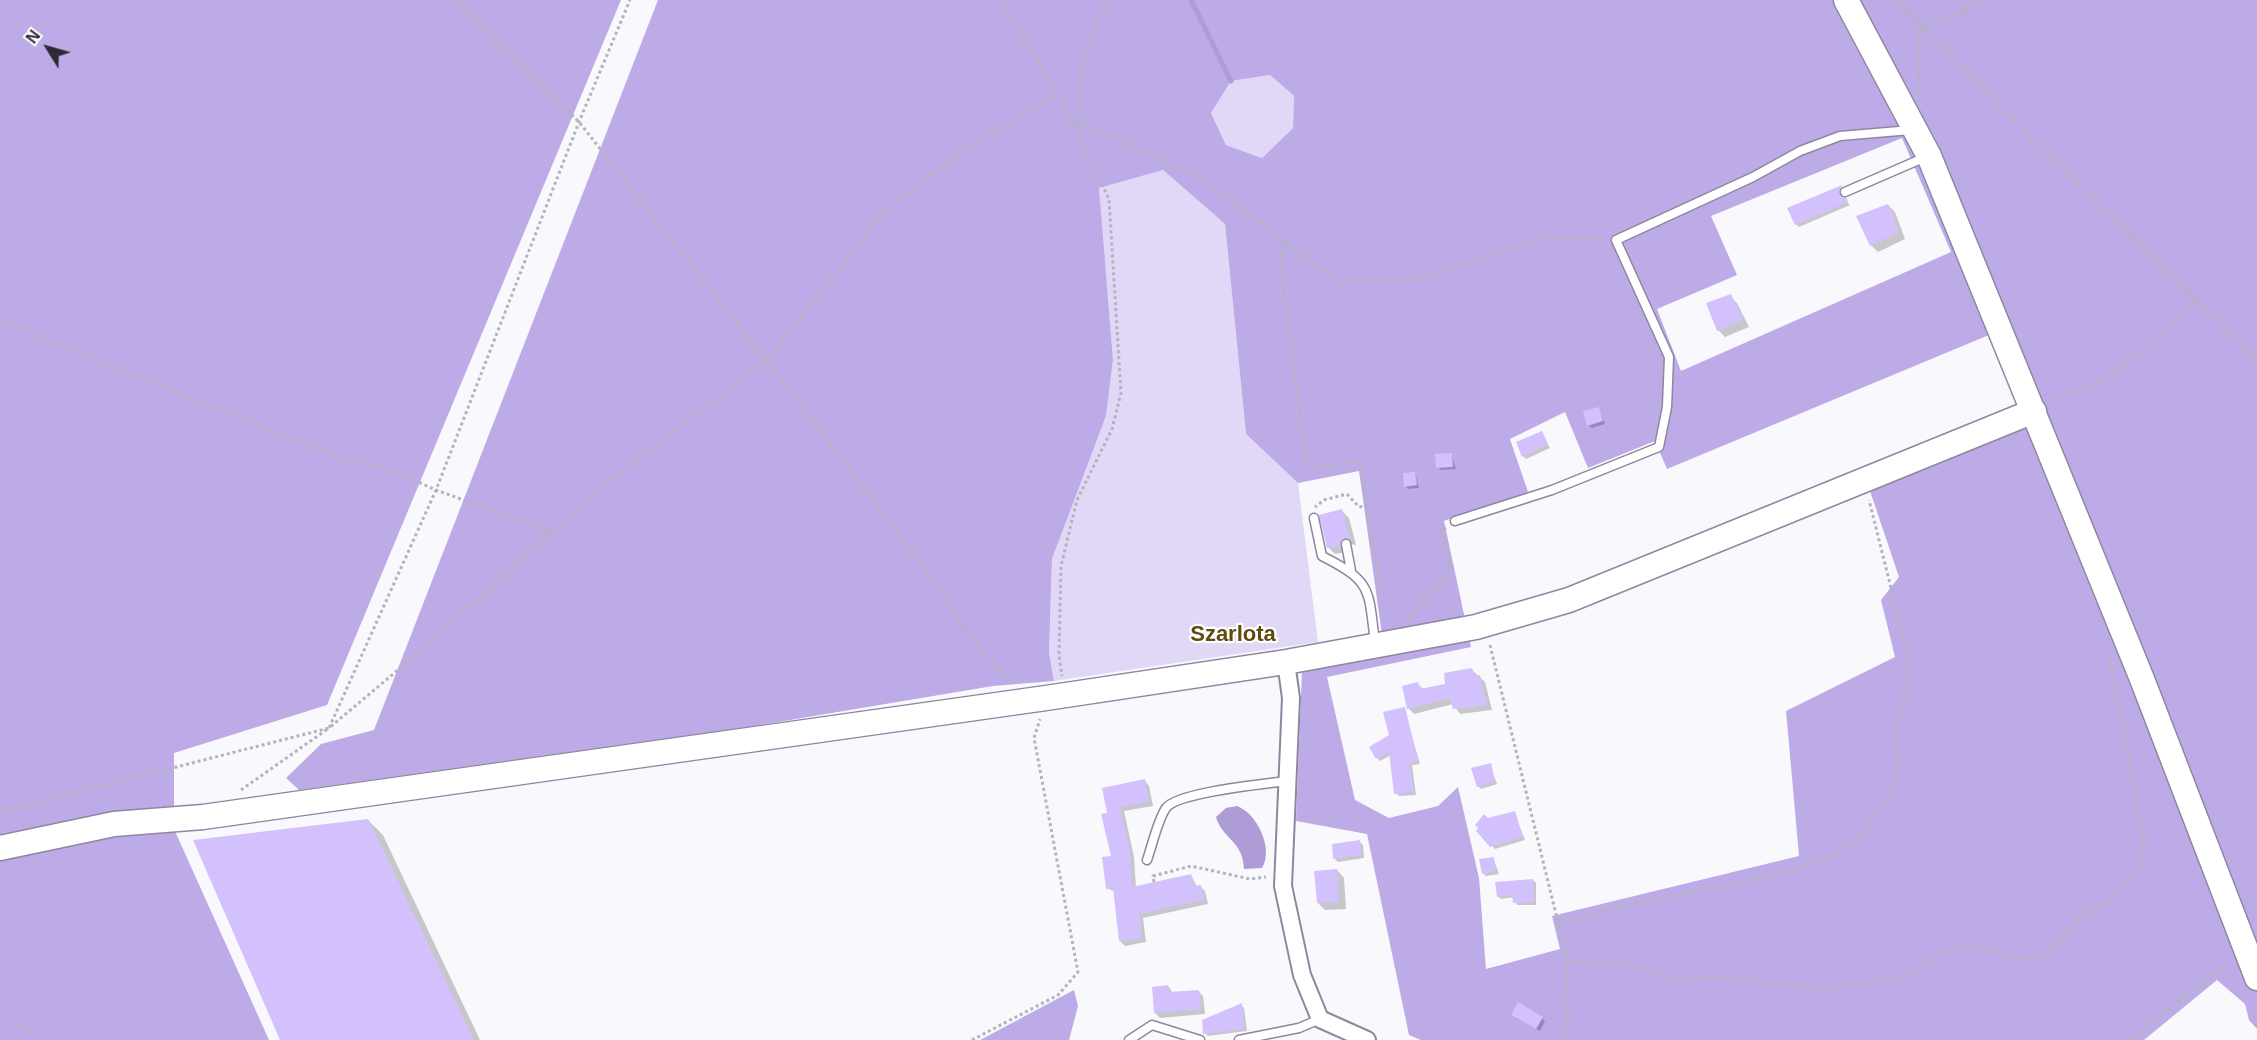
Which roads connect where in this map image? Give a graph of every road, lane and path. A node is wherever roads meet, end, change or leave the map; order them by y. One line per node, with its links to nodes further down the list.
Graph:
1 (457, 0): 14 (path)
2 (630, 0): 14 (path)
3 (1001, 0): 11 (path)
4 (1108, 0): 15 (path)
5 (1846, 0): 16 (street)
6 (1896, 0): 10 (path)
7 (1965, 0): 9 (path)
8 (1982, 0): 9 (path)
9 (1960, 13): 10 (path)
10 (1920, 26): 12 (path); 21 (path)
11 (1057, 93): 13 (path); 24 (path)
12 (1918, 96)
13 (1070, 120): 15 (path); 40 (path)
14 (579, 122): 24 (path); 27 (path)
15 (1083, 126): 19 (path)
16 (1916, 130): 17 (street); 20 (lane)
17 (1929, 156): 18 (lane); 25 (street)
18 (1845, 192)
19 (1285, 240): 20 (path); 28 (path)
20 (1616, 240): 30 (lane)
21 (2197, 300): 23 (path); 25 (path)
22 (0, 320): 27 (path)
23 (2257, 359)
24 (767, 361): 31 (path); 39 (path)
25 (2034, 411): 26 (street); 50 (street)
26 (1862, 481): 35 (street); 49 (path)
27 (436, 490): 31 (path); 41 (path)
28 (1367, 506): 29 (path); 34 (path)
29 (1314, 518): 33 (lane)
30 (1455, 520): 35 (path)
31 (553, 532): 41 (path)
32 (1346, 544): 33 (lane)
33 (1351, 571): 34 (lane)
34 (1369, 601): 35 (lane)
35 (1381, 644): 38 (street)
36 (2109, 650): 51 (path)
37 (1492, 652): 49 (path)
38 (1286, 662): 40 (street); 42 (street)
39 (1018, 684)
40 (1056, 696): 45 (street); 57 (path)
41 (329, 728): 43 (path); 44 (path)
42 (1287, 782): 46 (lane); 47 (street)
43 (232, 796)
44 (0, 812)
45 (0, 848)
46 (1147, 860)
47 (1283, 874): 48 (path); 53 (street)
48 (1154, 882)
49 (1558, 921): 51 (path)
50 (2244, 949): 52 (street); 63 (path)
51 (1567, 959): 62 (path)
52 (2257, 978)
53 (1320, 1019): 55 (street); 60 (lane)
54 (16, 1020): 56 (path)
55 (1341, 1034): 61 (street)
56 (38, 1040)
57 (972, 1040)
58 (1129, 1040): 59 (lane)
59 (1200, 1040)
60 (1239, 1040)
61 (1367, 1040)
62 (1562, 1040)
63 (2132, 1040)

